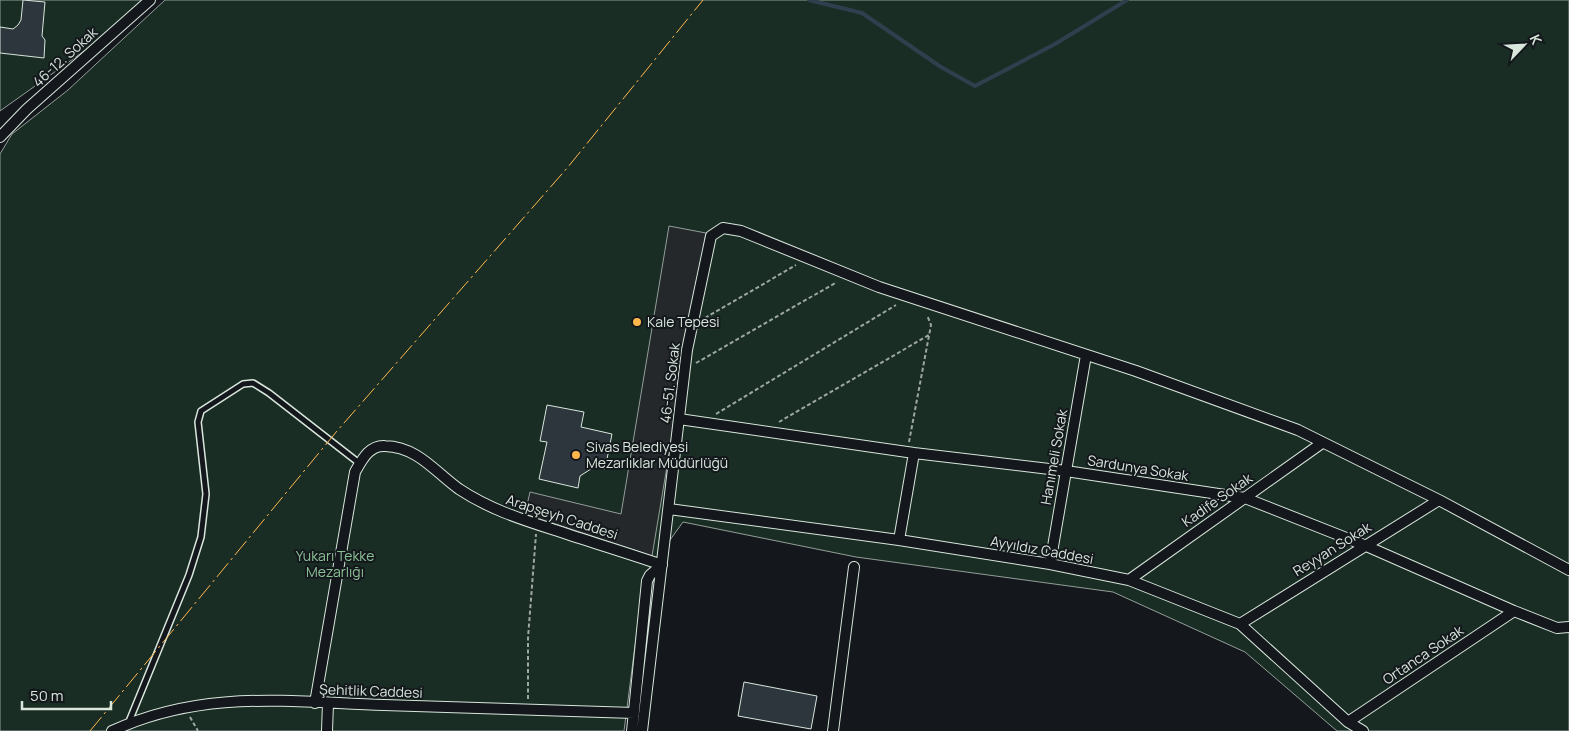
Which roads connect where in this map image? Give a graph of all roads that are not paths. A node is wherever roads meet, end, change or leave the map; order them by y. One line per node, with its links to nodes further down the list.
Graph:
1 (150, 0): 2 (street, 46-12. Sokak)
2 (0, 137)
3 (1086, 355): 4 (street, 46-51. Sokak); 5 (street); 8 (street, Hanımeli Sokak)
4 (679, 419): 6 (street, Sardunya Sokak); 11 (street, 46-51. Sokak)
5 (1322, 443): 9 (street, Kadife Sokak); 10 (street)
6 (911, 452): 8 (street, Sardunya Sokak); 12 (street)
7 (360, 464): 15 (street, Arapşeyh Caddesi); 22 (street, Arapşeyh Caddesi); 26 (lane)
8 (1066, 471): 9 (street, Sardunya Sokak); 14 (street, Hanımeli Sokak)
9 (1245, 498): 13 (street, Sardunya Sokak); 18 (street, Kadife Sokak)
10 (1440, 500): 13 (street, Reyyan Sokak); 17 (street)
11 (669, 509): 12 (street, Ayyıldız Caddesi); 15 (street, 46-51. Sokak)
12 (900, 540): 14 (street, Ayyıldız Caddesi)
13 (1364, 545): 19 (street, Sardunya Sokak); 20 (street, Reyyan Sokak)
14 (1050, 564): 18 (street, Ayyıldız Caddesi)
15 (662, 565): 24 (street); 30 (street, 46-51. Sokak)
16 (854, 567): 31 (street)
17 (1569, 570)
18 (1129, 580): 20 (street, Ayyıldız Caddesi)
19 (1514, 611): 21 (street, Sardunya Sokak); 25 (street, Ortanca Sokak)
20 (1240, 624): 25 (street, Ayyıldız Caddesi)
21 (1569, 627)
22 (315, 703): 23 (street, Şehitlik Caddesi); 26 (street, Şehitlik Caddesi)
23 (328, 703): 24 (street, Şehitlik Caddesi); 28 (street)
24 (634, 713): 29 (street)
25 (1348, 722): 32 (street, Ayyıldız Caddesi)
26 (128, 724): 27 (street, Şehitlik Caddesi)
27 (112, 731)
28 (327, 731)
29 (632, 731)
30 (642, 731)
31 (833, 731)
32 (1364, 731)

